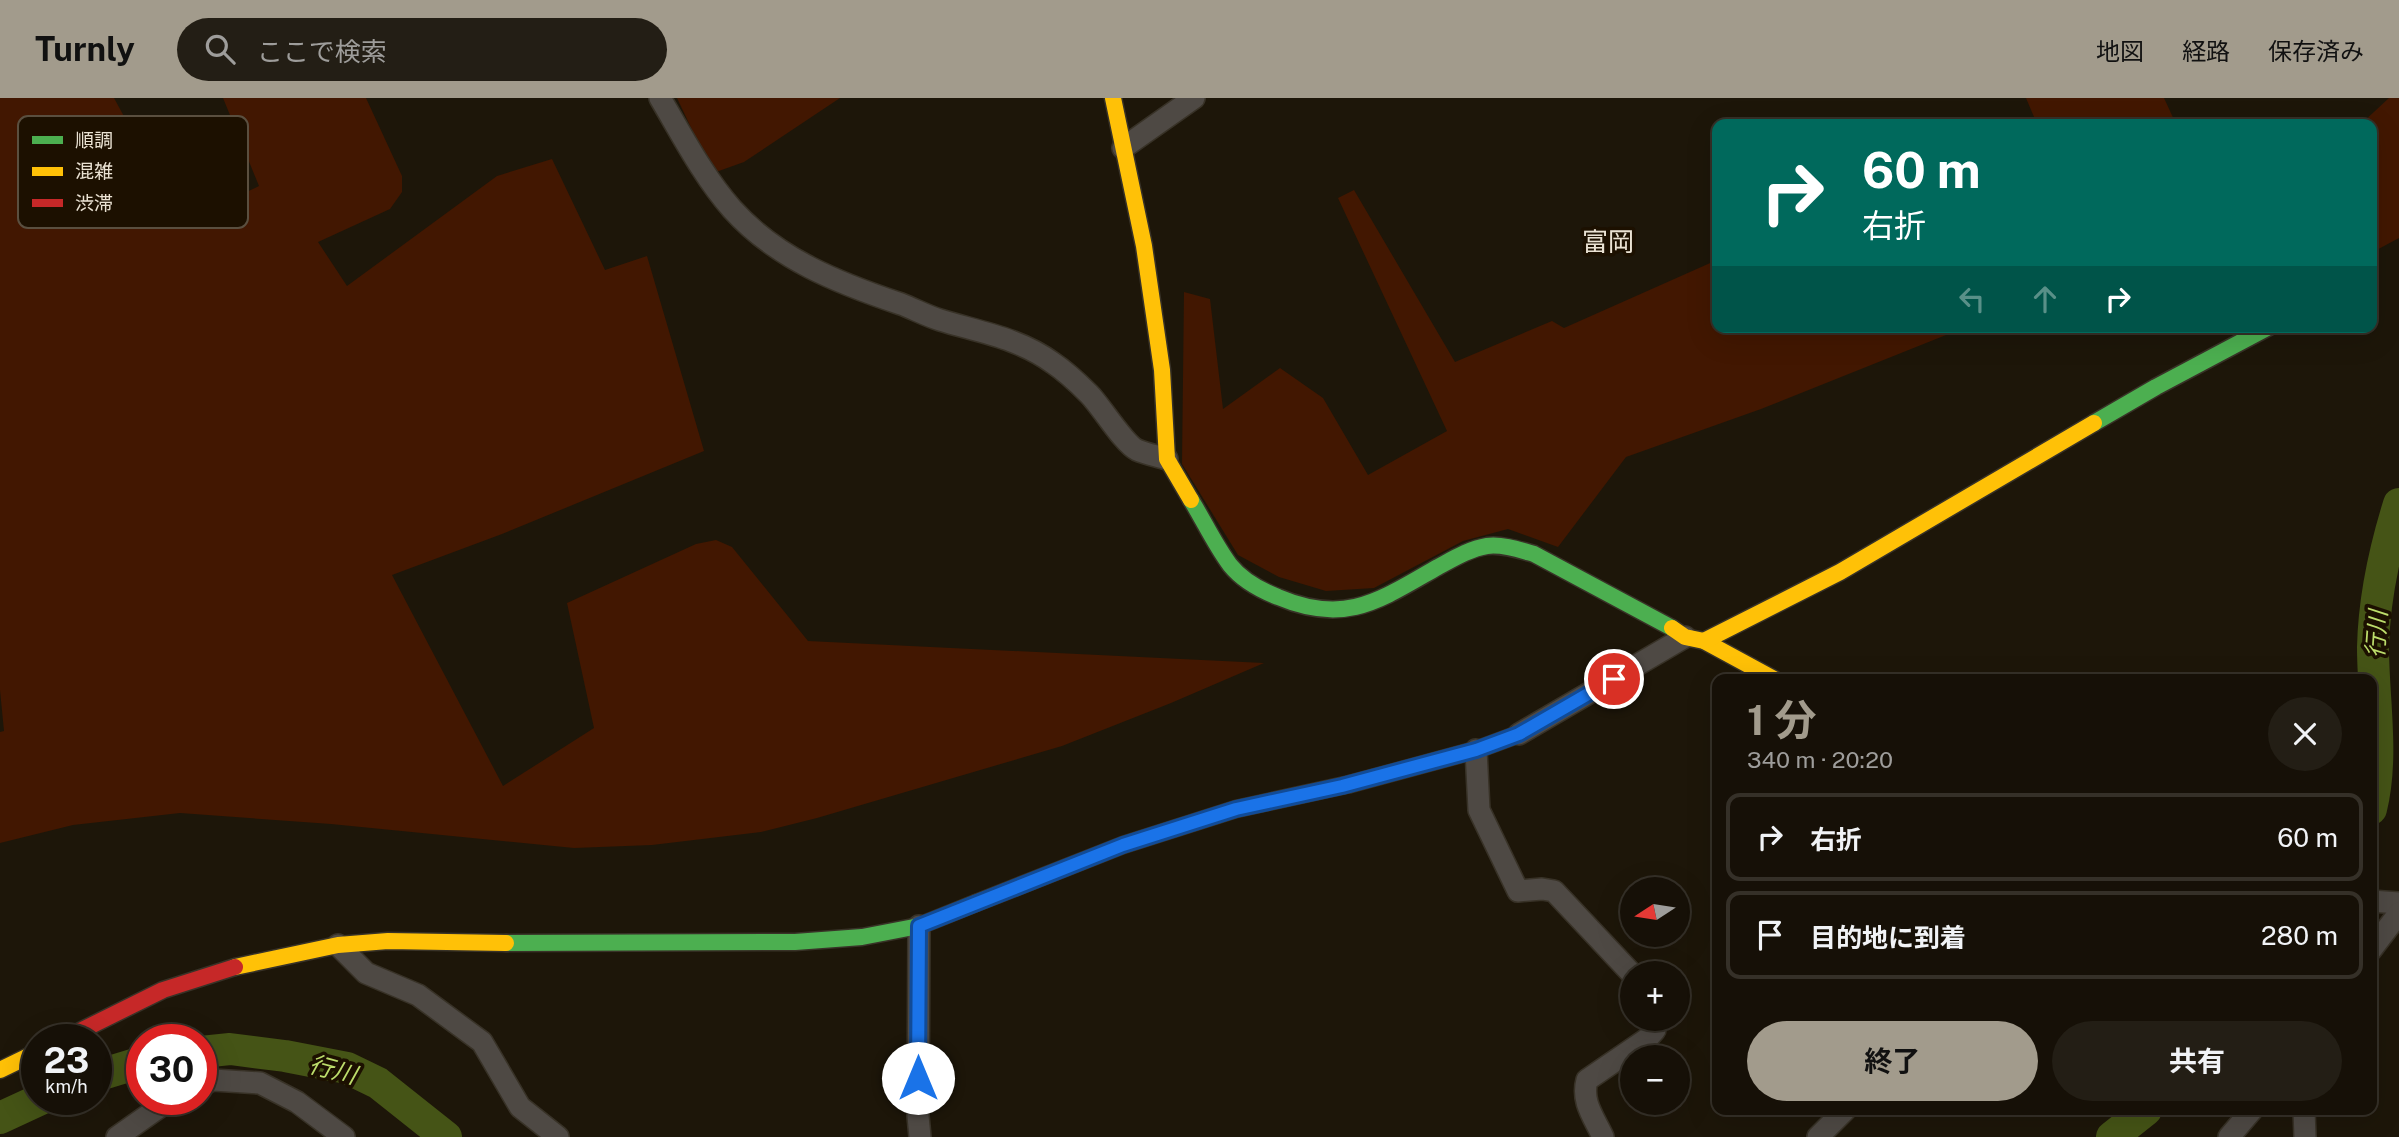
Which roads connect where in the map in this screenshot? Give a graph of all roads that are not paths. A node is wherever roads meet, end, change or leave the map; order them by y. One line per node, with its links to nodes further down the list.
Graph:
1 (660, 98): 6 (street)
2 (1113, 98): 4 (street)
3 (1194, 98): 4 (street)
4 (1124, 148): 6 (street)
5 (2258, 333): 7 (street)
6 (1167, 459): 7 (street)
7 (1694, 639): 8 (street); 9 (street)
8 (1764, 674)
9 (1519, 734): 10 (street)
10 (1476, 750): 14 (street); 17 (street)
11 (2377, 901): 12 (street)
12 (2399, 903)
13 (2399, 913): 15 (street)
14 (919, 926): 16 (street); 30 (street)
15 (2377, 942)
16 (338, 946): 18 (street); 29 (street)
17 (1620, 961)
18 (94, 1024)
19 (1654, 1031): 31 (street)
20 (21, 1060): 21 (street)
21 (0, 1070)
22 (217, 1080): 28 (street)
23 (148, 1115): 27 (street)
24 (1840, 1115): 32 (street)
25 (2248, 1115): 33 (street)
26 (2304, 1115): 34 (street)
27 (117, 1137)
28 (344, 1137)
29 (558, 1137)
30 (920, 1137)
31 (1603, 1137)
32 (1818, 1137)
33 (2229, 1137)
34 (2305, 1137)

